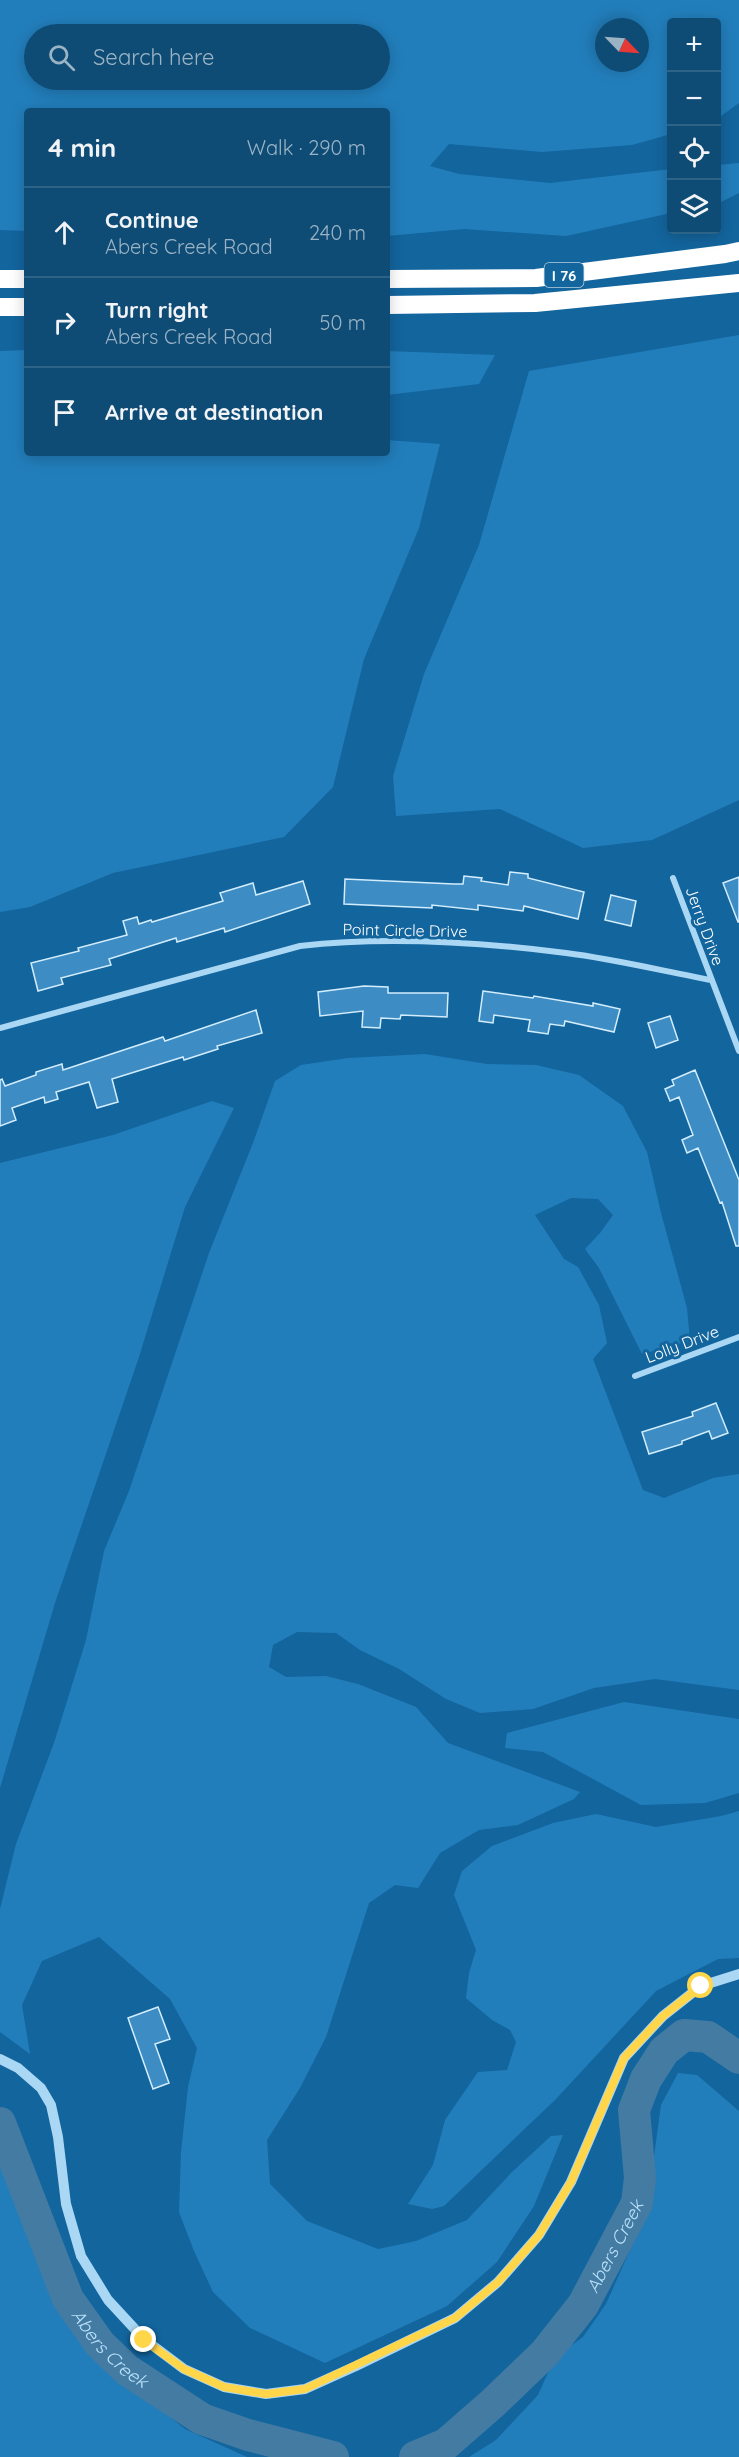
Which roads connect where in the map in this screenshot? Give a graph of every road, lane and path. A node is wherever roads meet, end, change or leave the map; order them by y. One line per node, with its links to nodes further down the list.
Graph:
1 (739, 250): 4 (highway, I 76)
2 (0, 279): 3 (highway)
3 (24, 279)
4 (390, 279)
5 (739, 283): 6 (highway, I 76)
6 (390, 304)
7 (0, 307): 8 (highway)
8 (24, 307)
9 (673, 878): 10 (street, Jerry Drive)
10 (711, 980): 11 (street, Point Circle Drive); 12 (street, Jerry Drive)
11 (0, 1028)
12 (739, 1051)
13 (739, 1337): 14 (street, Lolly Drive)
14 (635, 1376)
15 (739, 1974): 16 (street)
16 (0, 2059)

